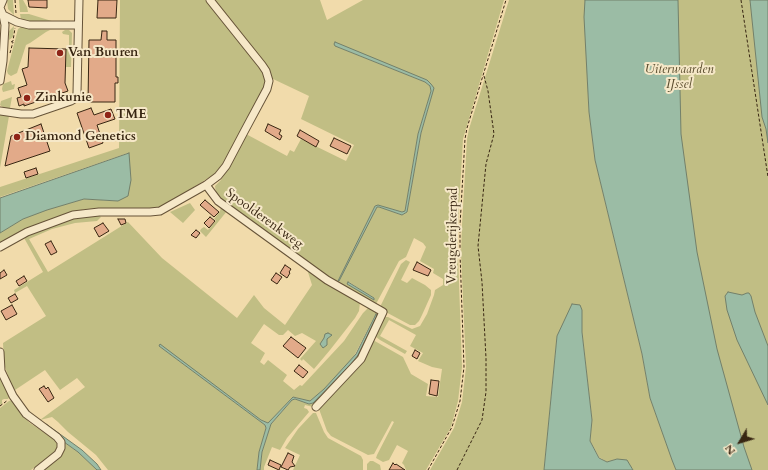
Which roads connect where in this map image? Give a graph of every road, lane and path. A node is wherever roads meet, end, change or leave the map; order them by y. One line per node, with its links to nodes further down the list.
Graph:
1 (3, 0): 7 (street)
2 (15, 0): 8 (path)
3 (79, 0): 9 (street)
4 (210, 0): 15 (street, Spoolderenkweg)
5 (506, 0): 11 (path, Vreugderijkerpad)
6 (741, 0): 14 (path)
7 (1, 10): 8 (street); 10 (street)
8 (17, 22): 9 (street); 10 (path)
9 (78, 25): 13 (street)
10 (2, 43): 12 (street)
11 (484, 75): 22 (path, Vreugderijkerpad); 23 (path)
12 (0, 81)
13 (0, 111)
14 (768, 177)
15 (206, 185): 16 (street); 20 (street, Spoolderenkweg)
16 (0, 247)
17 (0, 352): 18 (street)
18 (13, 396): 19 (path); 21 (street)
19 (0, 406)
20 (316, 407)
21 (38, 470)
22 (428, 470)
23 (457, 470)

